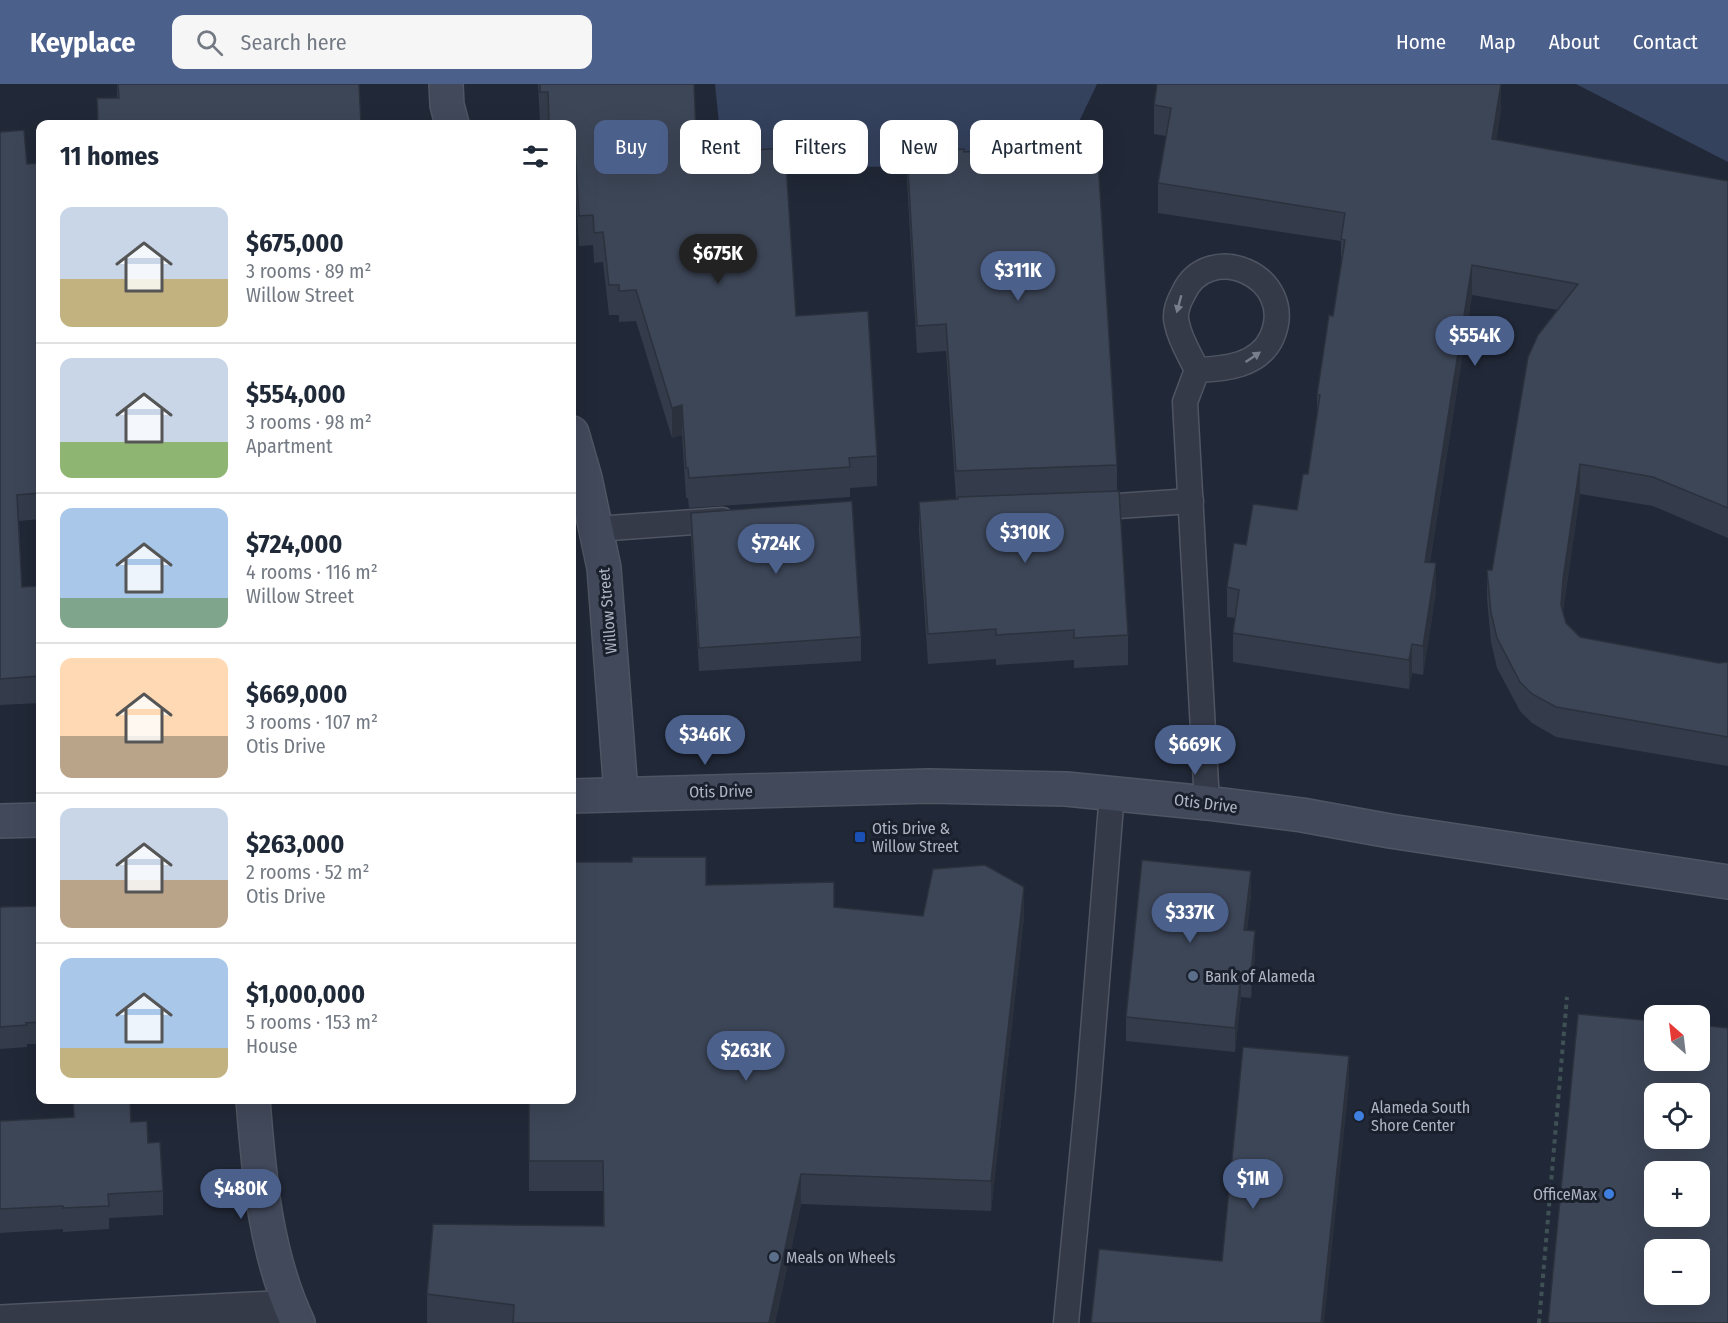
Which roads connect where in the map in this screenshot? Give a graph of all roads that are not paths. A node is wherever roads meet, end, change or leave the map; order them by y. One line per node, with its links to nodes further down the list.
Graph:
1 (446, 84): 2 (main road)
2 (451, 120)
3 (1197, 370): 3 (lane, one-way to 3); 5 (lane)
4 (576, 447): 8 (main road, Willow Street)
5 (1191, 501): 6 (lane); 12 (lane)
6 (1071, 509)
7 (743, 519): 8 (lane)
8 (596, 529): 9 (main road, Willow Street)
9 (621, 793): 10 (main road, Otis Drive); 11 (main road, Otis Drive)
10 (1112, 793): 12 (main road, Otis Drive); 19 (lane)
11 (576, 796)
12 (1207, 803): 15 (main road, Otis Drive)
13 (36, 820): 14 (main road)
14 (0, 821)
15 (1728, 882)
16 (253, 1104): 17 (main road)
17 (294, 1315): 18 (street)
18 (0, 1322)
19 (1066, 1323)

